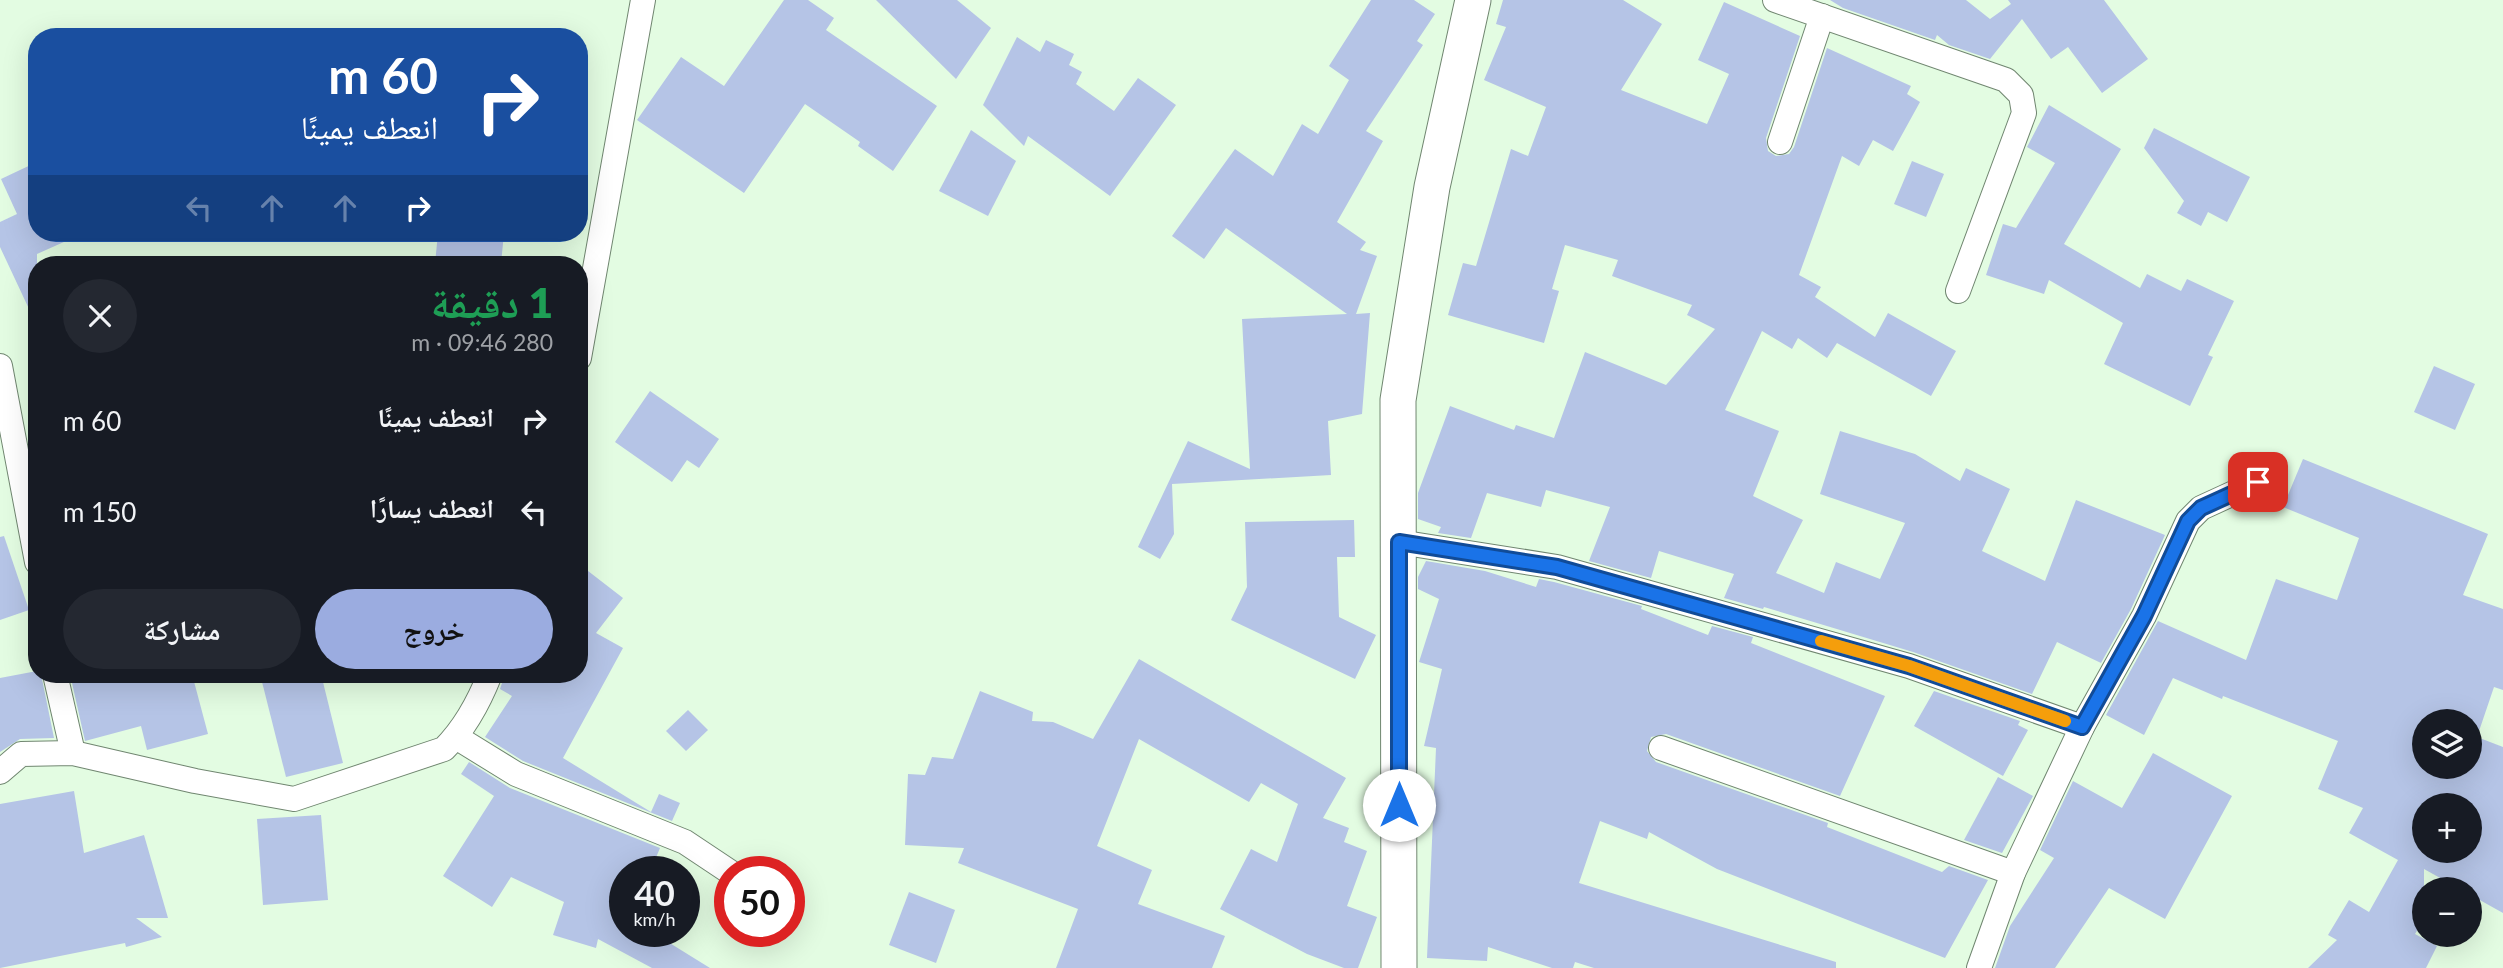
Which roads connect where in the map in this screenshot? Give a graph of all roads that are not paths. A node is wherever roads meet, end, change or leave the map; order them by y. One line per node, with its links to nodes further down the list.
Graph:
1 (643, 0): 7 (street)
2 (1473, 0): 11 (main road)
3 (1776, 0): 4 (street)
4 (1822, 16): 5 (street); 6 (street)
5 (1780, 142)
6 (1958, 291)
7 (588, 308)
8 (0, 366): 10 (street)
9 (2274, 474): 14 (street)
10 (28, 514)
11 (1399, 542): 14 (street); 21 (main road)
12 (57, 683): 17 (street)
13 (487, 683): 15 (street)
14 (2082, 727): 20 (street)
15 (456, 737): 17 (street); 19 (street)
16 (1661, 748): 20 (street)
17 (73, 754): 18 (street)
18 (0, 772)
19 (714, 861)
20 (2013, 873): 22 (street)
21 (1399, 968)
22 (1979, 968)

